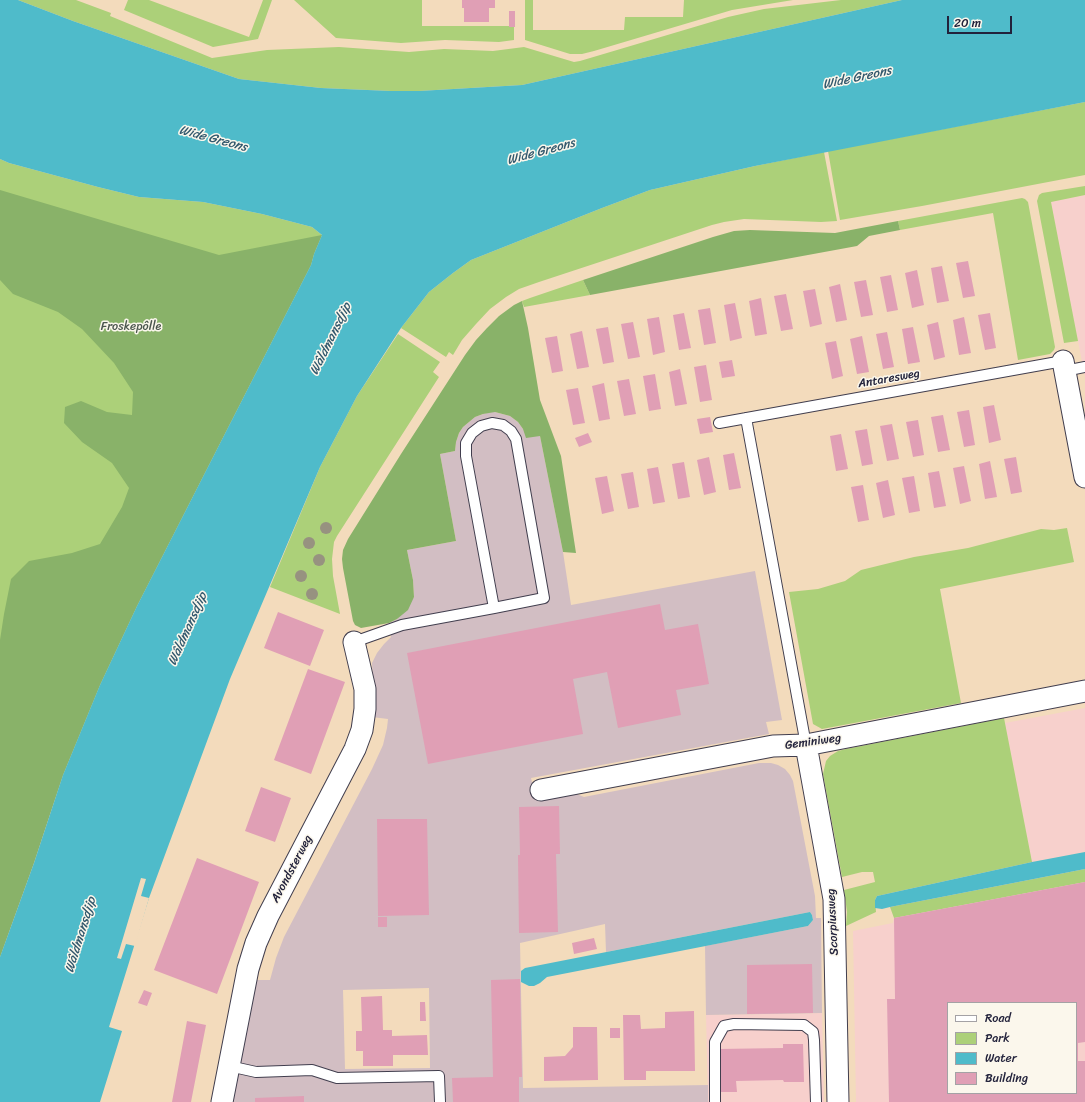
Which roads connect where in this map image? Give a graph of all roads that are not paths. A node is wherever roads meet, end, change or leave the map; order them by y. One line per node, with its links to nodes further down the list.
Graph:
1 (1064, 366): 2 (lane, Antaresweg); 3 (lane, Antaresweg); 5 (street)
2 (1085, 367)
3 (746, 418): 4 (lane, Antaresweg); 9 (lane)
4 (719, 423)
5 (1085, 478)
6 (494, 608): 6 (lane); 7 (lane)
7 (354, 642): 11 (street, Avondsterweg)
8 (1085, 691): 9 (street, Geminiweg)
9 (806, 745): 10 (street, Geminiweg); 16 (street, Scorpiusweg)
10 (542, 790)
11 (229, 1066): 12 (street, Avondsterweg); 13 (lane)
12 (222, 1102)
13 (440, 1102)
14 (716, 1102): 15 (lane)
15 (816, 1102)
16 (838, 1102)

